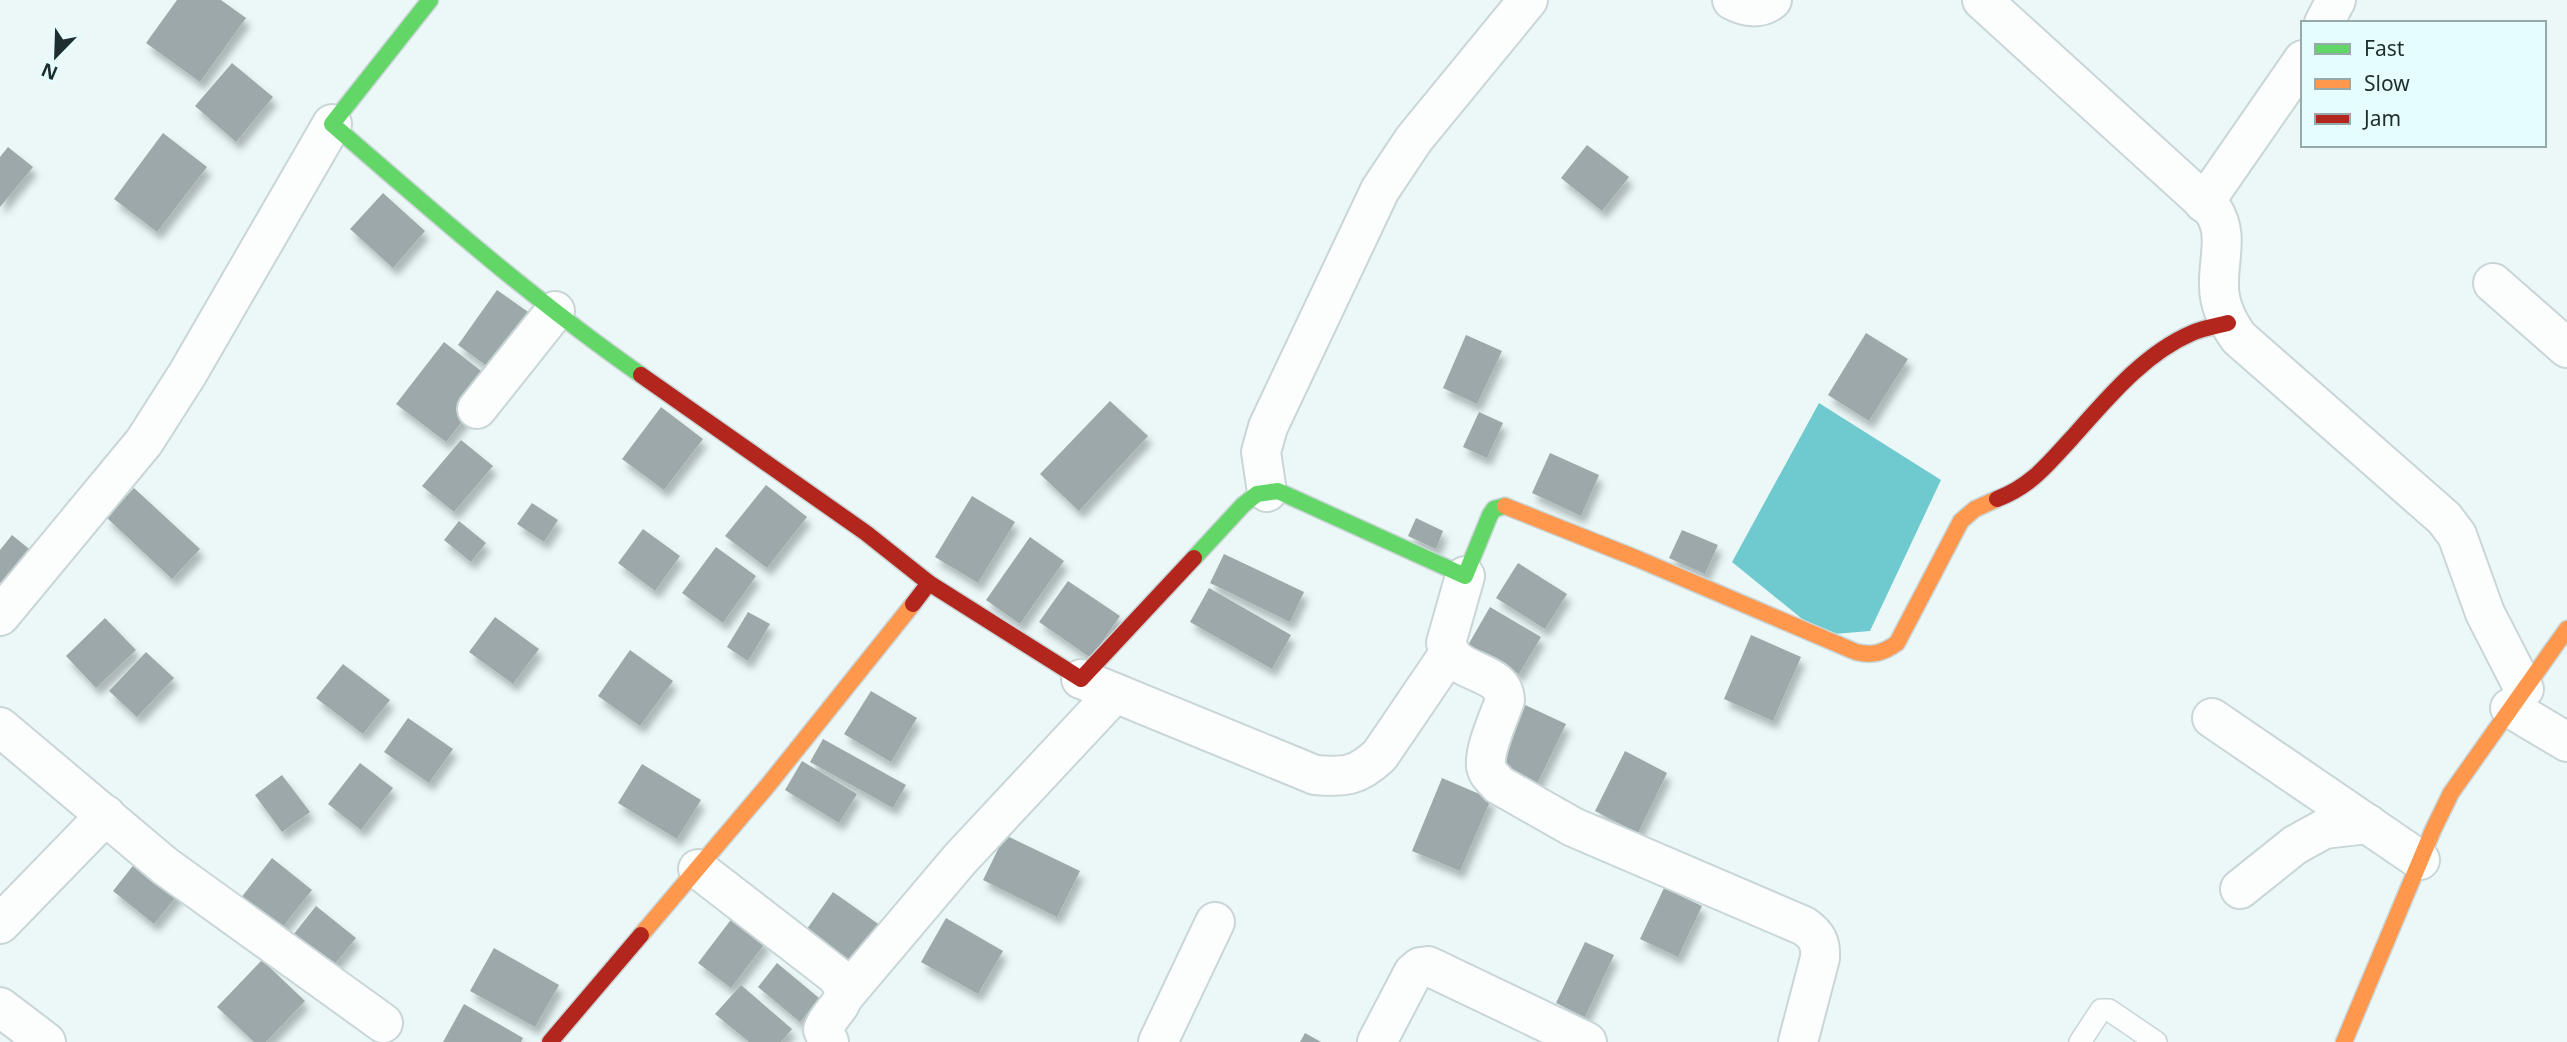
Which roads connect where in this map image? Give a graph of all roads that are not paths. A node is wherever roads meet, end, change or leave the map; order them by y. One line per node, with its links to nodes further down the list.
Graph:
1 (430, 0): 9 (street)
2 (1528, 0): 16 (street)
3 (1732, 0): 4 (street)
4 (1772, 0)
5 (1982, 0): 10 (street)
6 (2336, 0): 7 (street)
7 (2325, 21)
8 (2301, 63): 10 (street)
9 (332, 124): 12 (street); 19 (street)
10 (2204, 203): 13 (street)
11 (2493, 282): 14 (street)
12 (555, 311): 15 (street); 18 (street)
13 (2228, 323): 17 (street); 23 (street)
14 (2567, 348)
15 (477, 409)
16 (1267, 492): 17 (street); 22 (street)
17 (1465, 576): 21 (street)
18 (929, 583): 22 (street); 30 (street)
19 (0, 616)
20 (2567, 629): 23 (street)
21 (1450, 652): 22 (street); 42 (street)
22 (1098, 686): 36 (street)
23 (2517, 699): 26 (street); 29 (street)
24 (2212, 718): 28 (street)
25 (0, 727): 27 (street)
26 (2567, 742)
27 (106, 815): 33 (street); 35 (street)
28 (2368, 824): 29 (street); 31 (street)
29 (2420, 860): 45 (street)
30 (698, 869): 36 (street); 38 (street)
31 (2240, 888)
32 (1215, 922): 39 (street)
33 (0, 924)
34 (0, 1007): 37 (street)
35 (383, 1023)
36 (827, 1025)
37 (46, 1042)
38 (550, 1042)
39 (1158, 1042)
40 (1377, 1042): 41 (street)
41 (1587, 1042)
42 (1798, 1042)
43 (2080, 1042): 44 (lane)
44 (2156, 1042)
45 (2344, 1042)

